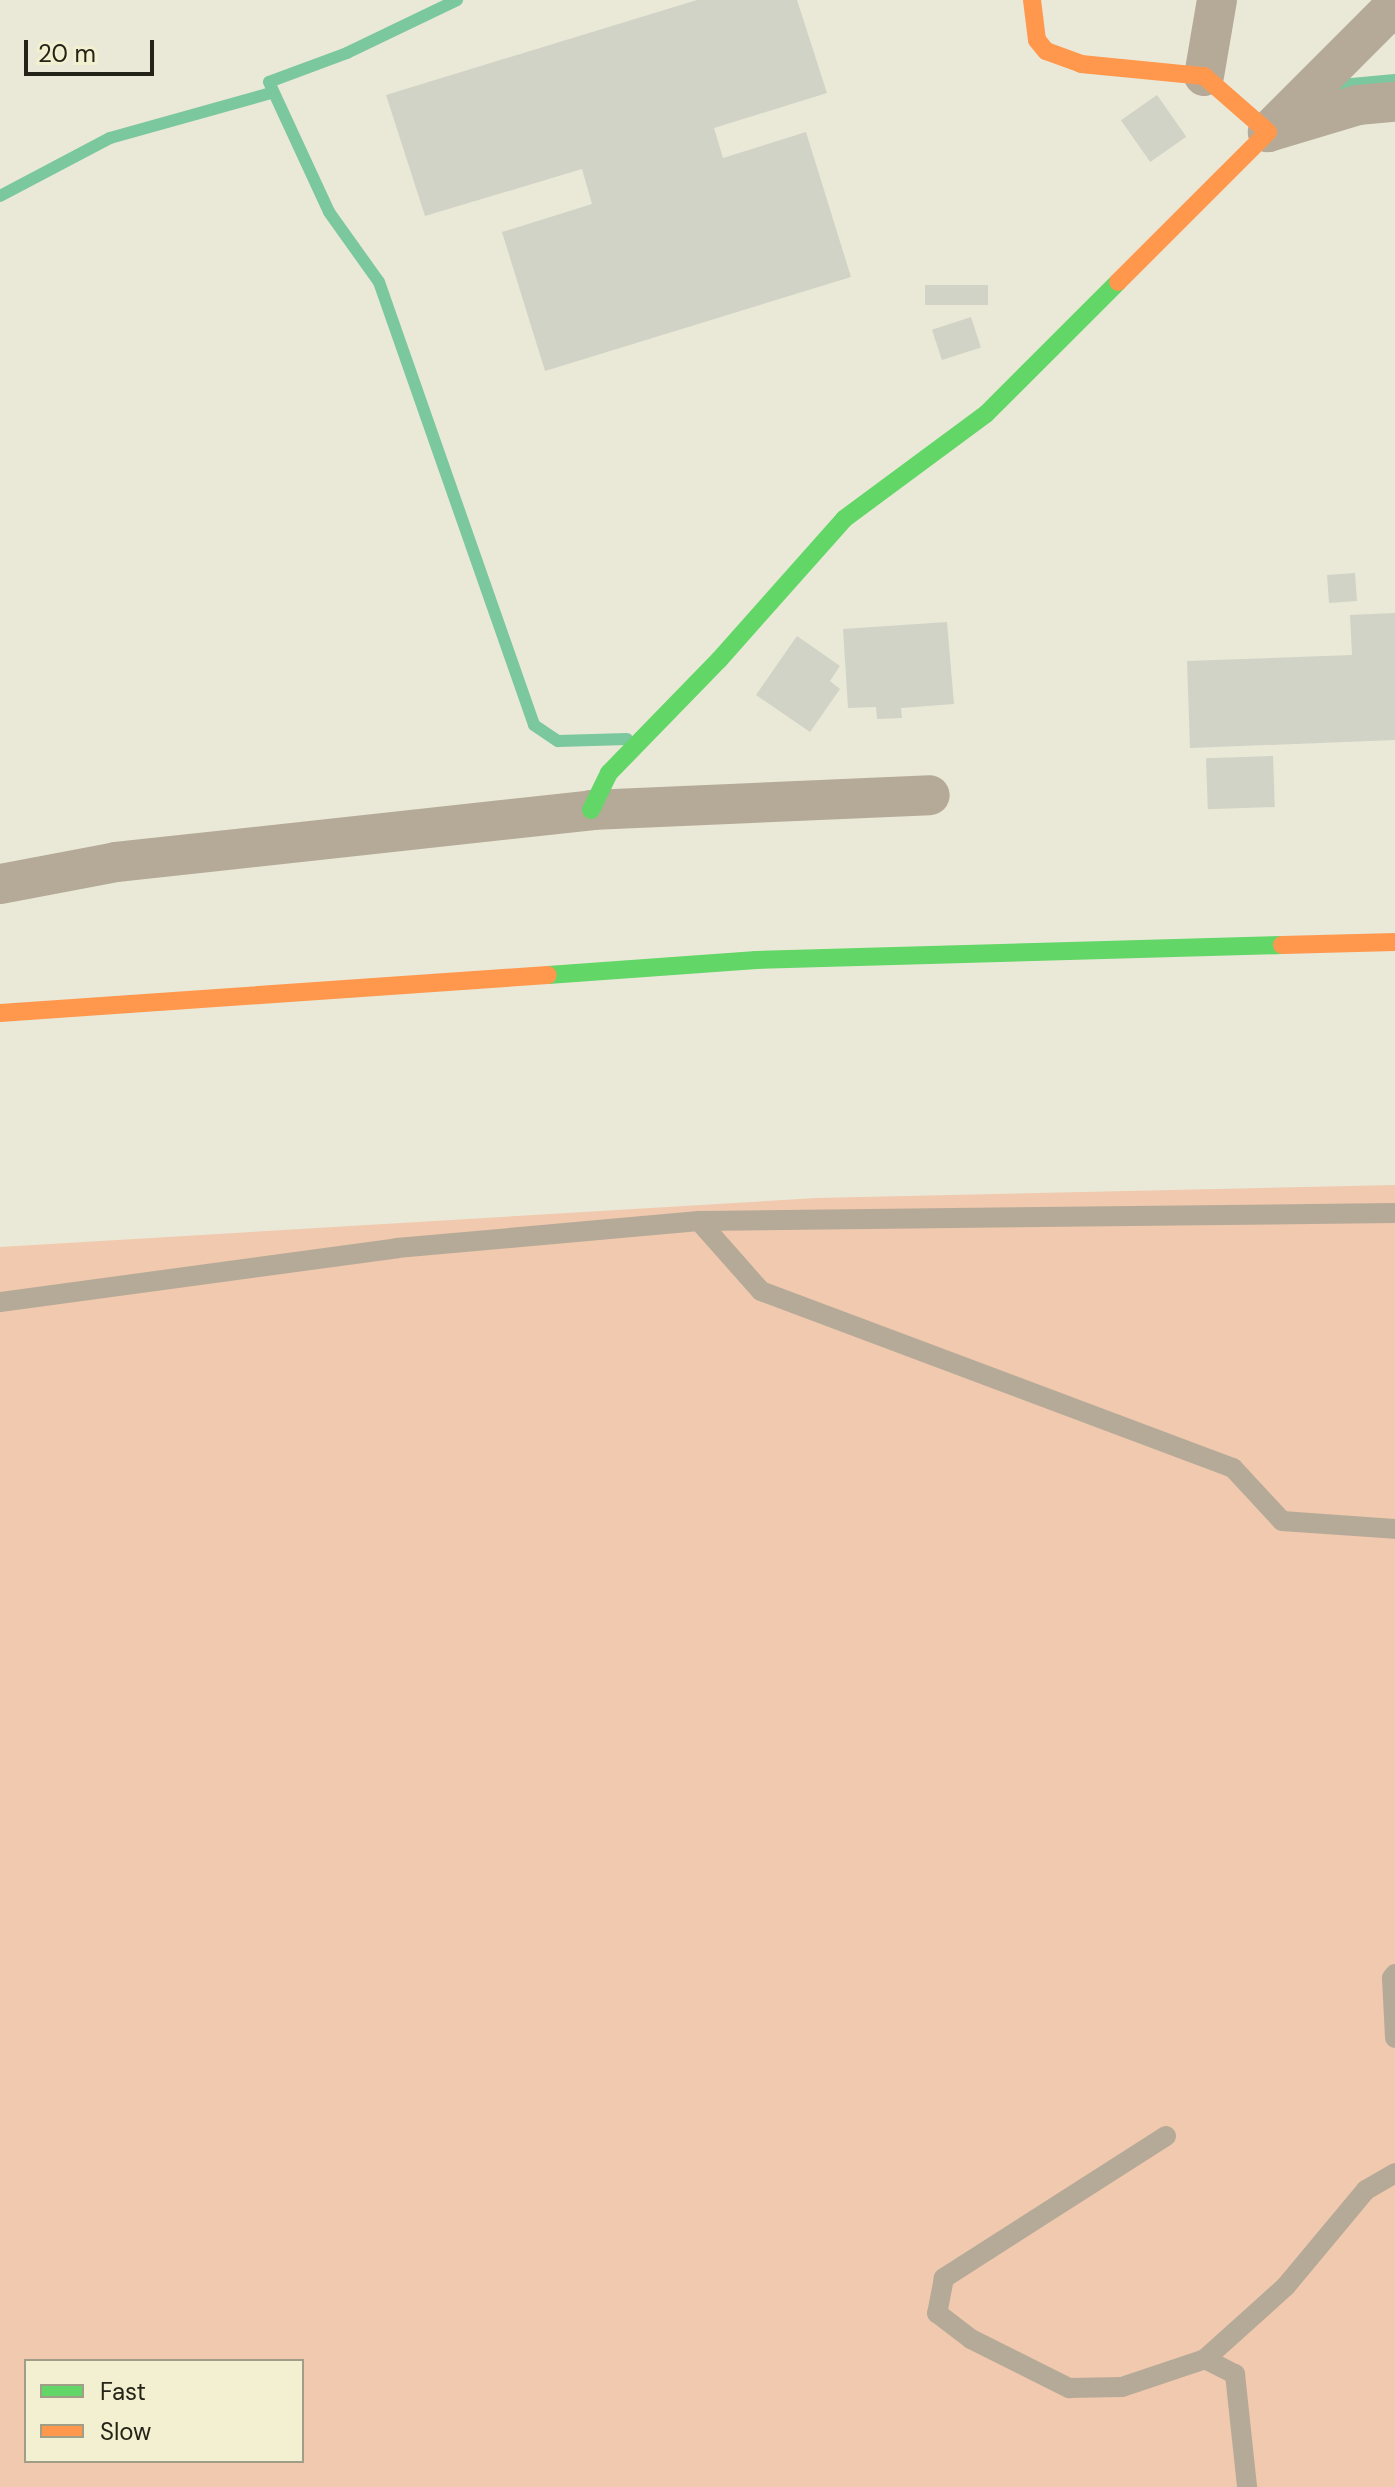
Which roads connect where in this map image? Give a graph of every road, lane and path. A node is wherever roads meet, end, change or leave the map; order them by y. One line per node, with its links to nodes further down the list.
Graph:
1 (1032, 0): 4 (street)
2 (1217, 0): 4 (street)
3 (1395, 5): 6 (street)
4 (1204, 76): 6 (street)
5 (1395, 102): 6 (street)
6 (1268, 132): 8 (street)
7 (930, 795): 8 (street)
8 (591, 810): 9 (street)
9 (0, 884)
10 (1395, 942): 11 (street)
11 (0, 1013)
12 (1395, 1213): 13 (lane)
13 (699, 1221): 14 (lane); 15 (lane)
14 (0, 1302)
15 (1395, 1529)
16 (1395, 1974): 17 (lane)
17 (1395, 2038)
18 (1166, 2136): 20 (lane)
19 (1395, 2173): 20 (lane)
20 (1205, 2359): 21 (lane)
21 (1247, 2487)

